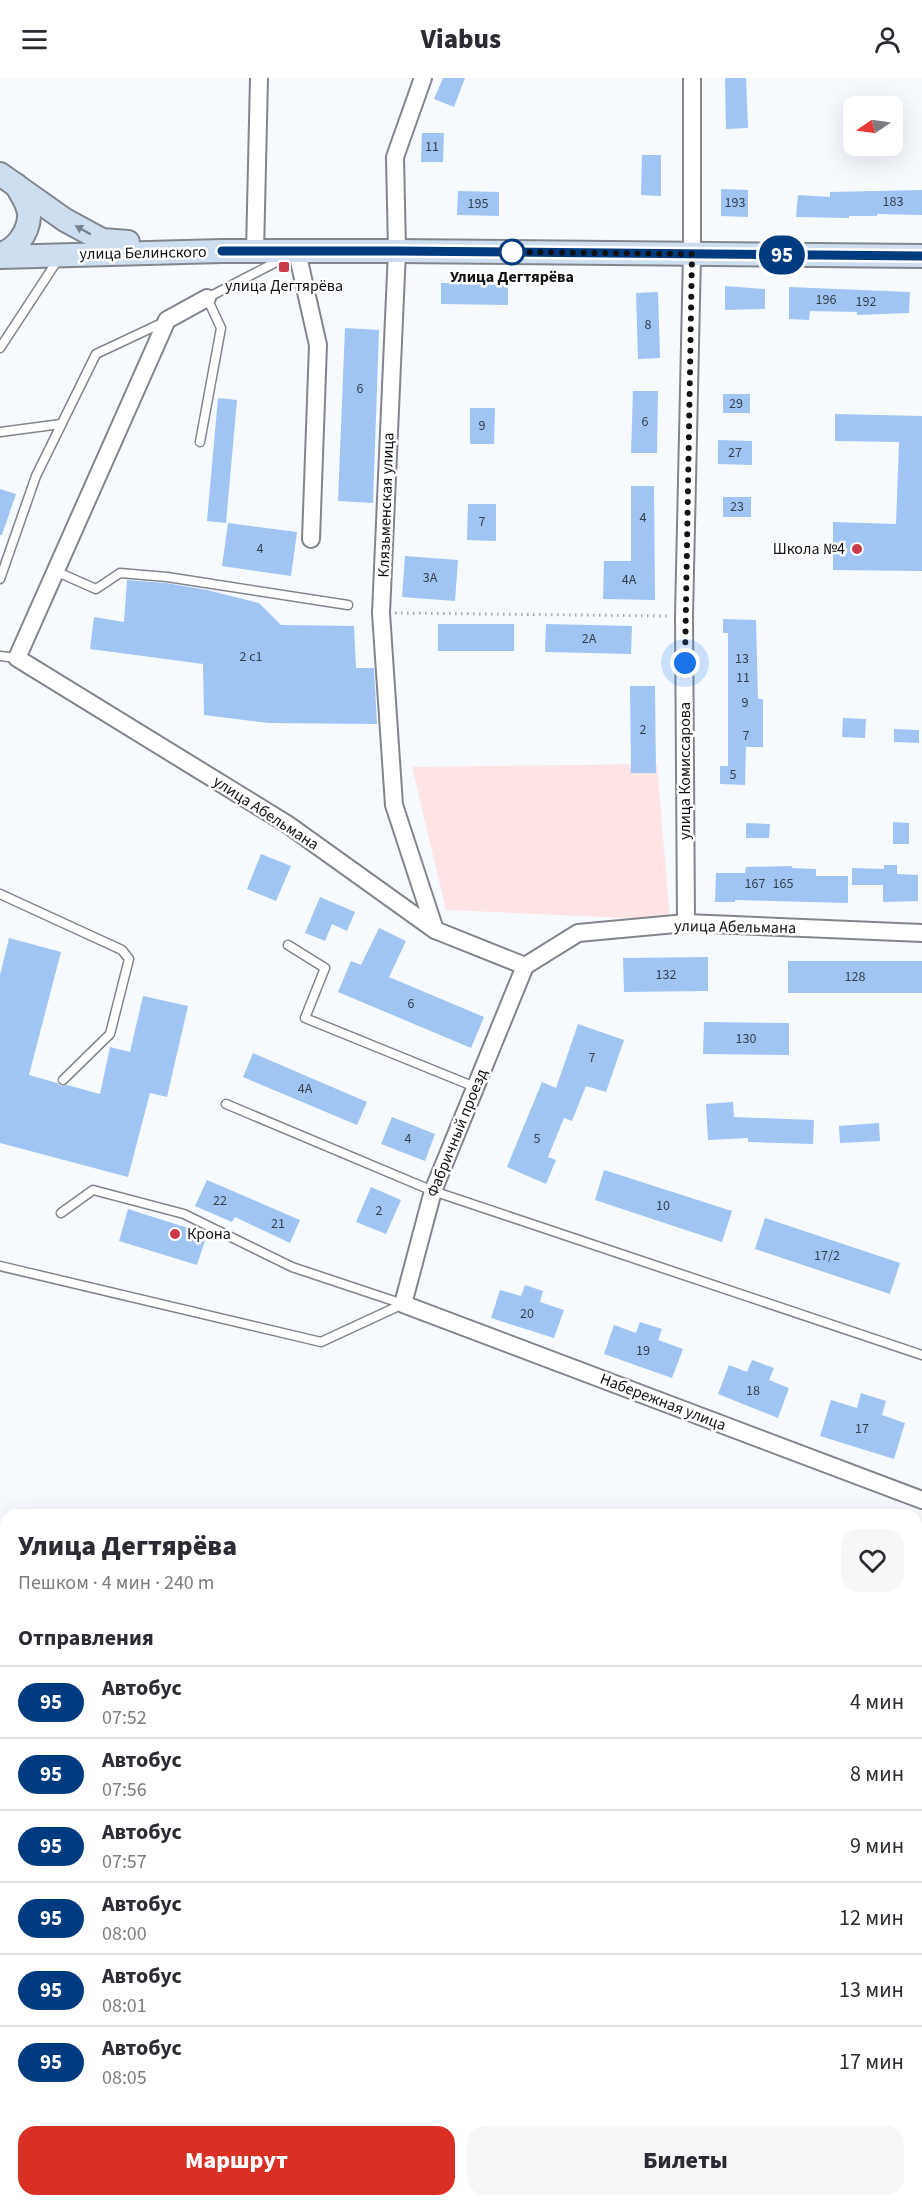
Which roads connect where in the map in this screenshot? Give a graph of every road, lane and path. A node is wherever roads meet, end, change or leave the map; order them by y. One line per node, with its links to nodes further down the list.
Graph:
1 (423, 78): 6 (street, Клязьменская улица)
2 (692, 78): 9 (street, улица Комиссарова)
3 (259, 79): 7 (street)
4 (8, 179): 5 (main road, улица Белинского, one-way to 4); 10 (main road)
5 (222, 251): 7 (main road); 11 (main road, улица Белинского)
6 (397, 251): 8 (main road); 9 (main road); 23 (street, Клязьменская улица)
7 (255, 252): 8 (main road)
8 (297, 252): 13 (lane); 19 (street)
9 (692, 254): 12 (main road); 24 (street, улица Комиссарова)
10 (0, 255): 11 (main road, улица Белинского)
11 (61, 255): 15 (lane)
12 (922, 256)
13 (207, 298): 14 (street); 18 (lane)
14 (167, 320): 16 (lane); 20 (street, улица Абельмана)
15 (0, 348)
16 (61, 424): 17 (lane); 21 (lane)
17 (0, 432)
18 (200, 442)
19 (311, 538)
20 (56, 571): 22 (lane); 25 (street, улица Абельмана)
21 (0, 579)
22 (348, 605)
23 (381, 613): 24 (path); 28 (street, Клязьменская улица)
24 (684, 616): 27 (street, улица Комиссарова)
25 (8, 657): 28 (street, улица Абельмана)
26 (0, 894): 32 (lane)
27 (686, 923): 29 (street, улица Абельмана); 31 (street, улица Абельмана)
28 (435, 930): 31 (street, улица Абельмана)
29 (922, 933)
30 (288, 945): 33 (lane)
31 (525, 966): 33 (street, Фабричный проезд)
32 (63, 1080)
33 (475, 1087): 35 (street, Фабричный проезд)
34 (226, 1104): 35 (lane)
35 (432, 1191): 38 (street, Фабричный проезд); 39 (lane)
36 (61, 1213): 38 (lane)
37 (0, 1266): 38 (lane)
38 (404, 1304): 40 (street, Набережная улица)
39 (922, 1355)
40 (922, 1500)

